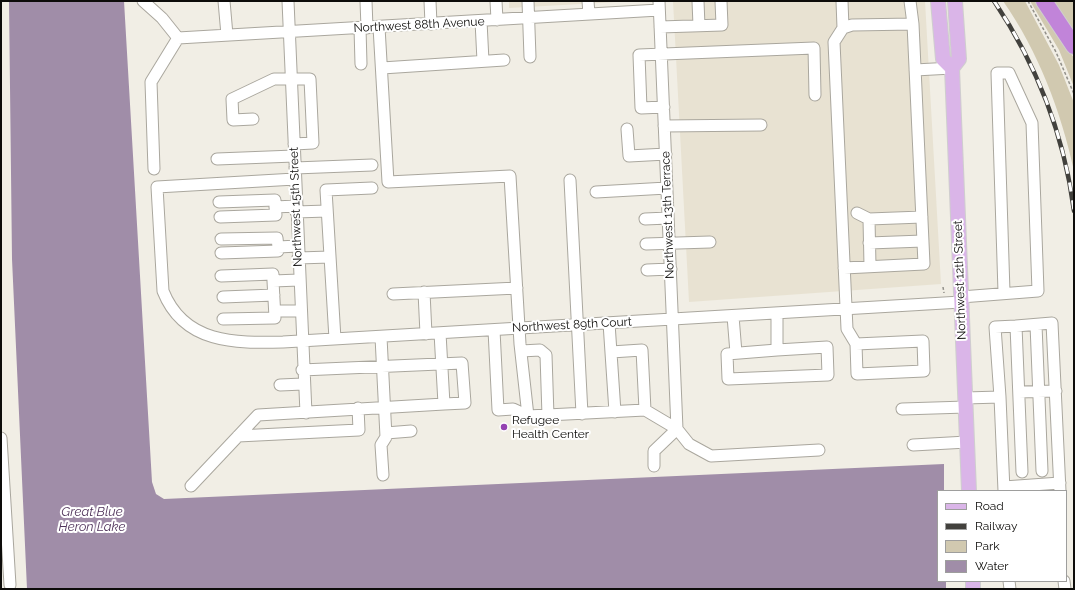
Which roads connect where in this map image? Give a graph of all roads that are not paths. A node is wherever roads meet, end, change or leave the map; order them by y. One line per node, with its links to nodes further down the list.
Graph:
1 (143, 1): 30 (street)
2 (224, 1): 29 (street)
3 (288, 1): 28 (street, Northwest 15th Street)
4 (366, 1): 26 (street)
5 (430, 1): 21 (street)
6 (496, 1): 19 (street)
7 (528, 1): 18 (street)
8 (588, 1): 17 (street)
9 (698, 1): 23 (street)
10 (721, 1): 23 (street)
11 (842, 1): 27 (street)
12 (910, 1): 22 (street)
13 (938, 1): 38 (main road, Northwest 12th Street)
14 (956, 1): 38 (main road, Northwest 12th Street)
15 (1044, 1): 31 (highway)
16 (659, 6): 17 (street, Northwest 88th Avenue); 25 (street, Northwest 13th Terrace)
17 (589, 14): 18 (street, Northwest 88th Avenue)
18 (529, 18): 19 (street, Northwest 88th Avenue); 33 (street)
19 (497, 20): 20 (street, Northwest 88th Avenue)
20 (481, 21): 21 (street, Northwest 88th Avenue); 35 (street)
21 (431, 24): 24 (street, Northwest 88th Avenue)
22 (913, 24): 27 (street); 39 (street)
23 (699, 26): 25 (street)
24 (379, 27): 26 (street, Northwest 88th Avenue); 37 (street)
25 (660, 27): 32 (street, Northwest 13th Terrace)
26 (364, 28): 28 (street, Northwest 88th Avenue); 36 (street)
27 (843, 28): 80 (street)
28 (289, 32): 29 (street, Northwest 88th Avenue); 40 (street, Northwest 15th Street)
29 (227, 36): 30 (street, Northwest 88th Avenue)
30 (178, 38): 52 (street)
31 (1074, 46)
32 (661, 54): 41 (street); 42 (street, Northwest 13th Terrace); 42 (street)
33 (530, 56)
34 (504, 60): 35 (street)
35 (484, 61): 37 (street)
36 (362, 64)
37 (382, 68): 86 (street)
38 (952, 68): 39 (street); 92 (main road, Northwest 12th Street)
39 (915, 70): 64 (street)
40 (291, 79): 43 (street); 47 (street, Northwest 15th Street); 47 (street)
41 (815, 95)
42 (664, 107): 45 (street, Northwest 13th Terrace)
43 (253, 119)
44 (761, 125): 45 (street)
45 (664, 126): 48 (street, Northwest 13th Terrace)
46 (627, 129): 48 (street)
47 (294, 144): 49 (street, Northwest 15th Street)
48 (666, 154): 56 (street, Northwest 13th Terrace)
49 (294, 156): 50 (street); 53 (street, Northwest 15th Street)
50 (217, 160)
51 (372, 164): 53 (street)
52 (154, 169)
53 (295, 174): 60 (street, Northwest 15th Street); 110 (street, Northwest 89th Court)
54 (570, 180): 101 (street)
55 (372, 188): 61 (street)
56 (667, 188): 57 (street); 65 (street, Northwest 13th Terrace)
57 (596, 192)
58 (219, 202): 59 (street)
59 (275, 207): 60 (street); 63 (street)
60 (296, 209): 61 (street); 74 (street, Northwest 15th Street)
61 (327, 211): 77 (street)
62 (857, 213): 67 (street)
63 (220, 217)
64 (922, 217): 67 (street); 69 (street)
65 (668, 218): 66 (street); 71 (street, Northwest 13th Terrace)
66 (645, 219)
67 (869, 219): 72 (street)
68 (221, 239): 75 (street)
69 (923, 241): 72 (street); 79 (street)
70 (710, 242): 71 (street)
71 (670, 243): 73 (street); 81 (street, Northwest 13th Terrace)
72 (869, 243): 79 (street)
73 (646, 244)
74 (298, 246): 75 (street); 78 (street, Northwest 15th Street)
75 (278, 247): 76 (street)
76 (221, 253)
77 (330, 257): 78 (street); 109 (street)
78 (298, 258): 84 (street, Northwest 15th Street)
79 (870, 266): 80 (street)
80 (844, 268): 93 (street)
81 (670, 269): 82 (street); 99 (street, Northwest 13th Terrace)
82 (647, 270)
83 (221, 276): 85 (street)
84 (299, 280): 85 (street); 94 (street, Northwest 15th Street)
85 (273, 281): 90 (street)
86 (517, 288): 87 (street); 104 (street)
87 (424, 292): 89 (street); 107 (street)
88 (1004, 292): 88 (street, Northwest 89th Court); 92 (street, Northwest 89th Court)
89 (393, 294)
90 (274, 295): 91 (street); 95 (street)
91 (223, 297)
92 (961, 299): 93 (street, Northwest 89th Court); 125 (main road, Northwest 12th Street)
93 (846, 309): 96 (street, Northwest 89th Court); 111 (street)
94 (300, 310): 95 (street); 110 (street, Northwest 15th Street)
95 (275, 311): 98 (street)
96 (777, 313): 97 (street, Northwest 89th Court); 112 (street)
97 (733, 316): 99 (street, Northwest 89th Court); 115 (street)
98 (223, 319)
99 (673, 319): 100 (street, Northwest 89th Court); 136 (street, Northwest 13th Terrace)
100 (609, 323): 101 (street, Northwest 89th Court); 114 (street)
101 (578, 325): 104 (street, Northwest 89th Court); 133 (street)
102 (1036, 325): 103 (street); 121 (street); 123 (street)
103 (1016, 326): 122 (street); 124 (street)
104 (519, 328): 105 (street, Northwest 89th Court); 113 (street)
105 (494, 330): 106 (street, Northwest 89th Court); 134 (street)
106 (440, 333): 107 (street, Northwest 89th Court); 116 (street)
107 (426, 334): 108 (street, Northwest 89th Court)
108 (381, 337): 109 (street, Northwest 89th Court); 117 (street)
109 (335, 340): 110 (street, Northwest 89th Court)
110 (302, 341): 118 (street, Northwest 15th Street)
111 (856, 344): 111 (street)
112 (777, 350): 115 (street); 115 (street)
113 (521, 351): 134 (street); 135 (street)
114 (611, 352): 130 (street); 131 (street)
115 (736, 353)
116 (442, 364): 117 (street); 126 (street); 126 (street)
117 (383, 367): 118 (street); 127 (street)
118 (302, 370): 119 (street, Northwest 15th Street)
119 (303, 384): 120 (street); 132 (street, Northwest 15th Street)
120 (280, 385)
121 (1056, 391): 123 (street); 149 (street)
122 (1019, 392): 123 (street); 146 (street)
123 (1039, 392): 145 (street)
124 (1000, 396): 125 (street); 150 (street)
125 (966, 402): 129 (street); 141 (main road, Northwest 12th Street)
126 (444, 404): 127 (street)
127 (385, 407): 128 (street); 138 (street)
128 (358, 408): 132 (street); 139 (street)
129 (902, 409)
130 (645, 410): 131 (street); 136 (street)
131 (615, 412): 133 (street)
132 (306, 413): 139 (street)
133 (582, 414): 135 (street)
134 (528, 416): 135 (street)
135 (548, 416)
136 (677, 429): 143 (street); 144 (street)
137 (411, 431): 138 (street)
138 (386, 433): 147 (street)
139 (238, 436): 148 (street)
140 (1, 438): 152 (street)
141 (967, 442): 142 (street); 151 (main road, Northwest 12th Street)
142 (912, 444)
143 (819, 450)
144 (654, 466)
145 (1042, 471)
146 (1022, 472)
147 (383, 475)
148 (191, 486)
149 (1060, 487): 150 (street)
150 (1004, 489)
151 (969, 490)
152 (10, 585)

